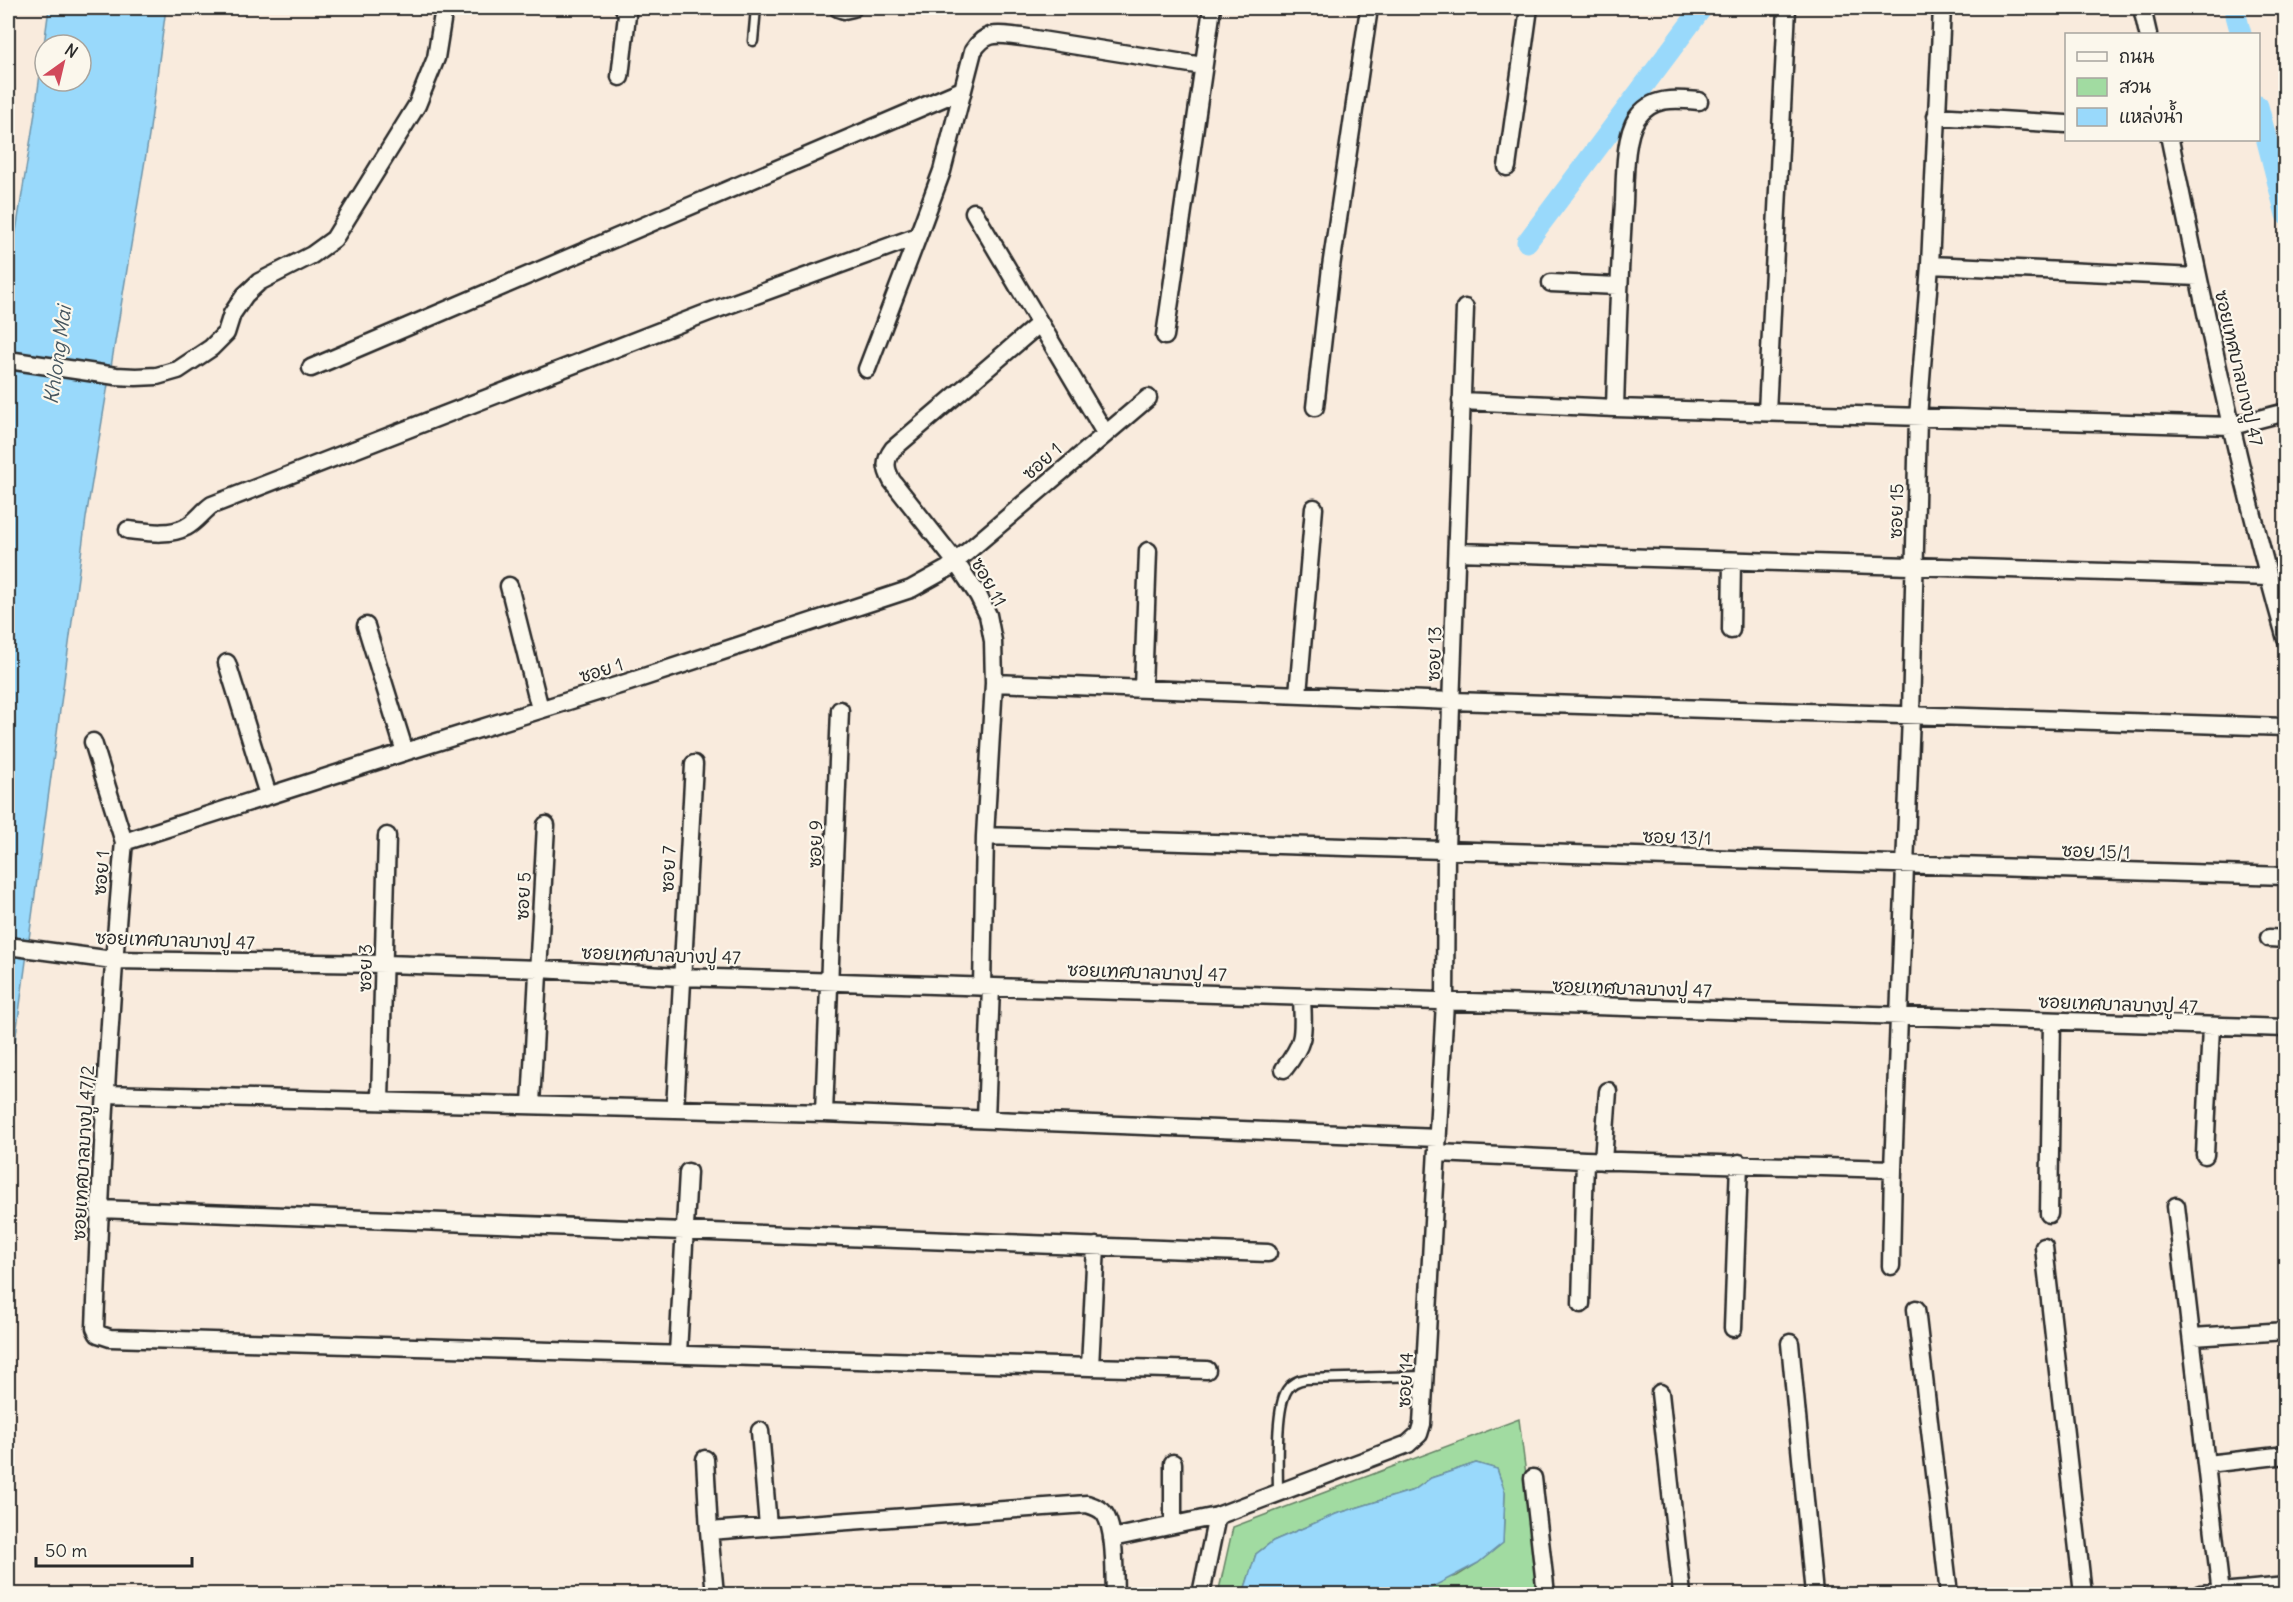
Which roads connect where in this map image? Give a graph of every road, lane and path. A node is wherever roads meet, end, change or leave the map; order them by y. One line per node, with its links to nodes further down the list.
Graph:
1 (420, 8): 12 (lane)
2 (624, 8): 16 (street)
3 (756, 8): 14 (lane)
4 (838, 8): 5 (street)
5 (854, 8)
6 (1212, 8): 15 (street)
7 (1369, 8): 37 (street)
8 (1529, 8): 22 (street)
9 (1787, 8): 39 (street)
10 (1942, 8): 19 (street, ซอย 15)
11 (2142, 8): 13 (street)
12 (444, 9): 32 (street)
13 (2148, 33)
14 (753, 41)
15 (1203, 66): 17 (street); 31 (street)
16 (620, 77)
17 (962, 90): 24 (street); 33 (street)
18 (1699, 101): 28 (street)
19 (1936, 116): 20 (street); 25 (street, ซอย 15)
20 (2065, 124)
21 (2170, 141): 26 (street, ซอยเทศบาลบางปู 47)
22 (1507, 166)
23 (974, 212): 30 (street)
24 (918, 236): 34 (street); 45 (street)
25 (1930, 265): 26 (street); 41 (street, ซอย 15)
26 (2198, 277): 42 (street, ซอยเทศบาลบางปู 47)
27 (1551, 284): 28 (street)
28 (1618, 286): 38 (street)
29 (1465, 308): 36 (street, ซอย 13)
30 (1039, 324): 43 (street); 48 (street, ซอย 11)
31 (1165, 336)
32 (8, 360)
33 (311, 368)
34 (867, 369)
35 (1148, 398): 43 (street, ซอย 1)
36 (1461, 401): 38 (street); 47 (street, ซอย 13)
37 (1315, 407)
38 (1615, 408): 39 (street)
39 (1767, 412): 41 (street)
40 (2286, 412): 42 (street)
41 (1918, 417): 42 (street); 50 (street, ซอย 15)
42 (2232, 426): 51 (street, ซอยเทศบาลบางปู 47)
43 (1105, 433): 48 (street, ซอย 1)
44 (1314, 508): 59 (street)
45 (128, 530)
46 (1148, 551): 58 (street)
47 (1457, 552): 49 (street); 60 (street, ซอย 13)
48 (955, 561): 57 (street, ซอย 11); 61 (street, ซอย 1)
49 (1732, 561): 50 (street); 54 (street)
50 (1914, 566): 51 (street); 63 (street, ซอย 15)
51 (2268, 577): 55 (street, ซอยเทศบาลบางปู 47)
52 (508, 586): 61 (street)
53 (366, 626): 66 (street)
54 (1731, 630)
55 (2286, 639)
56 (226, 663): 68 (street)
57 (994, 683): 58 (street); 71 (street, ซอย 11)
58 (1143, 688): 59 (street)
59 (1298, 694): 60 (street)
60 (1452, 701): 63 (street); 73 (street, ซอย 13)
61 (540, 709): 66 (street, ซอย 1)
62 (840, 710): 81 (street, ซอย 9)
63 (1911, 716): 64 (street); 74 (street, ซอย 15)
64 (2286, 727)
65 (93, 742): 72 (street)
66 (405, 752): 68 (street, ซอย 1)
67 (694, 764): 80 (street, ซอย 7)
68 (268, 795): 72 (street, ซอย 1)
69 (546, 825): 79 (street, ซอย 5)
70 (387, 836): 78 (street, ซอย 3)
71 (986, 836): 73 (street, ซอย 13/1); 82 (street, ซอย 11)
72 (124, 842): 77 (street, ซอย 1)
73 (1446, 849): 74 (street, ซอย 13/1); 84 (street, ซอย 13)
74 (1905, 865): 75 (street, ซอย 15/1); 85 (street, ซอย 15)
75 (2286, 876)
76 (8, 946): 77 (street, ซอยเทศบาลบางปู 47)
77 (113, 960): 78 (street, ซอยเทศบาลบางปู 47); 91 (street, ซอยเทศบาลบางปู 47/2)
78 (384, 964): 79 (street, ซอยเทศบาลบางปู 47); 92 (street, ซอย 3)
79 (539, 969): 80 (street, ซอยเทศบาลบางปู 47); 93 (street, ซอย 5)
80 (681, 976): 81 (street, ซอยเทศบาลบางปู 47); 94 (street, ซอย 7)
81 (829, 981): 82 (street, ซอยเทศบาลบางปู 47); 95 (street, ซอย 9)
82 (987, 987): 83 (street, ซอยเทศบาลบางปู 47); 96 (street, ซอย 11)
83 (1302, 997): 84 (street, ซอยเทศบาลบางปู 47); 89 (street)
84 (1445, 1002): 85 (street, ซอยเทศบาลบางปู 47); 97 (street, ซอย 14)
85 (1900, 1016): 86 (street, ซอยเทศบาลบางปู 47); 102 (street, ซอย 15)
86 (2052, 1021): 87 (street, ซอยเทศบาลบางปู 47); 106 (street)
87 (2211, 1027): 88 (street, ซอยเทศบาลบางปู 47); 98 (street)
88 (2286, 1028)
89 (1284, 1069)
90 (1608, 1091): 100 (street)
91 (105, 1094): 92 (street); 105 (street, ซอยเทศบาลบางปู 47/2)
92 (380, 1101): 93 (street)
93 (531, 1104): 94 (street)
94 (675, 1109): 95 (street)
95 (824, 1113): 96 (street)
96 (986, 1119): 97 (street)
97 (1438, 1145): 99 (street); 121 (street, ซอย 14)
98 (2205, 1155)
99 (1585, 1160): 100 (street); 112 (street)
100 (1603, 1161): 101 (street)
101 (1738, 1164): 102 (street); 114 (street)
102 (1893, 1169): 111 (street, ซอย 15)
103 (688, 1172): 107 (street)
104 (2176, 1206): 116 (street)
105 (99, 1209): 107 (street); 118 (street, ซอยเทศบาลบางปู 47/2)
106 (2049, 1214)
107 (684, 1231): 108 (street); 118 (street)
108 (1096, 1246): 110 (street); 119 (street)
109 (2044, 1247): 144 (street)
110 (1268, 1253)
111 (1891, 1266)
112 (1581, 1304)
113 (1916, 1309): 143 (street)
114 (1733, 1328)
115 (2286, 1331): 116 (street)
116 (2193, 1337): 127 (street)
117 (1790, 1343): 142 (street)
118 (678, 1353): 119 (street)
119 (1090, 1367): 120 (street)
120 (1207, 1370)
121 (1425, 1376): 129 (street, ซอย 14); 129 (lane)
122 (1660, 1394): 141 (street)
123 (760, 1431): 132 (street)
124 (2286, 1455): 127 (street)
125 (705, 1459): 133 (street)
126 (1173, 1463): 131 (street)
127 (2207, 1464): 136 (street)
128 (1533, 1478): 140 (street)
129 (1278, 1494): 130 (street, ซอย 14)
130 (1217, 1516): 131 (street, ซอย 14); 139 (street)
131 (1173, 1525): 134 (street, ซอย 14)
132 (768, 1526): 133 (street); 134 (street)
133 (709, 1531): 137 (street)
134 (1112, 1538): 138 (street)
135 (2286, 1586): 136 (street)
136 (2221, 1593): 145 (street)
137 (715, 1594)
138 (1115, 1594)
139 (1201, 1594)
140 (1546, 1594)
141 (1682, 1594)
142 (1814, 1594)
143 (1948, 1594)
144 (2083, 1594)
145 (2200, 1594)

